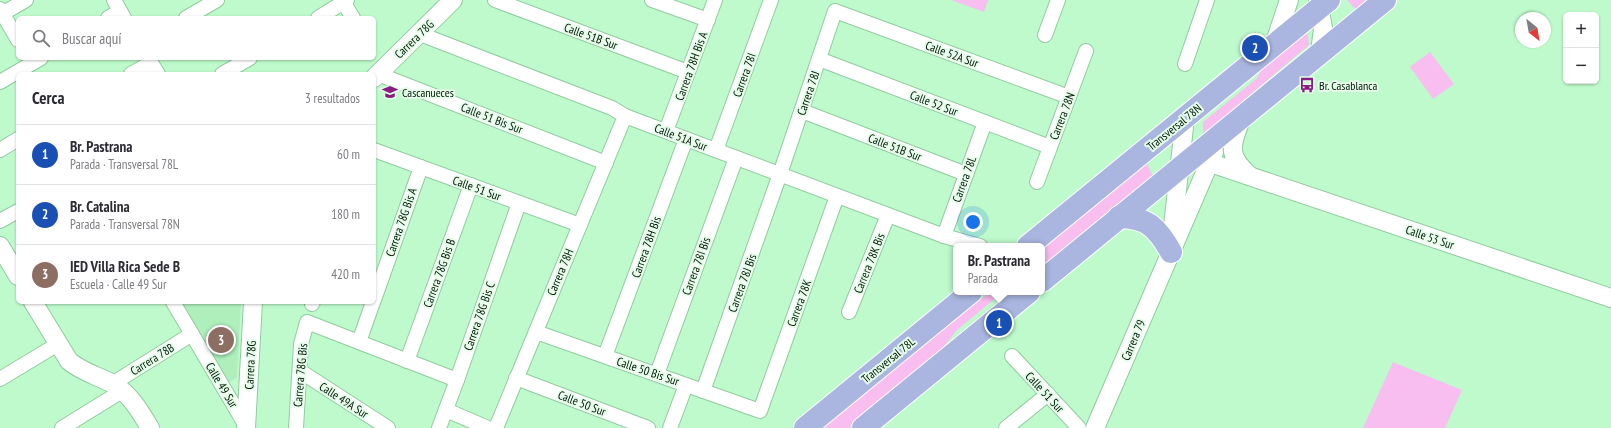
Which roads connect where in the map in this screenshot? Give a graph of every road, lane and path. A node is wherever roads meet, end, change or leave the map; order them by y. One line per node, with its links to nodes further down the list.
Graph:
1 (26, 0): 15 (street)
2 (217, 0): 16 (street)
3 (453, 0): 20 (street, Carrera 78G)
4 (495, 0): 34 (street, Calle 51B Sur)
5 (652, 0): 19 (street)
6 (715, 0): 19 (street, Carrera 78H Bis A)
7 (772, 0): 49 (street, Carrera 78I)
8 (1058, 0): 21 (street)
9 (1208, 0): 29 (street)
10 (1289, 0): 23 (street)
11 (1385, 0): 25 (main road)
12 (344, 1): 17 (street); 18 (street)
13 (1322, 2): 23 (main road, Transversal 78N); 25 (street)
14 (835, 11): 26 (street, Carrera 78J); 38 (street, Calle 52A Sur)
15 (1, 13): 22 (street)
16 (189, 16)
17 (321, 16)
18 (352, 16)
19 (708, 20): 34 (street, Carrera 78H Bis A)
20 (420, 34): 36 (street, Carrera 78G); 40 (street, Calle 51A Sur)
21 (1045, 35)
22 (16, 37)
23 (1274, 45): 42 (main road, Transversal 78N)
24 (1086, 51): 38 (street, Carrera 78N)
25 (1320, 53): 41 (main road)
26 (819, 59): 39 (street, Carrera 78J); 43 (street, Calle 52 Sur)
27 (246, 60): 33 (street)
28 (35, 63): 31 (street)
29 (1185, 64)
30 (152, 65): 32 (street)
31 (18, 72)
32 (136, 72)
33 (226, 72)
34 (688, 72): 44 (street, Carrera 78H Bis A)
35 (16, 73): 37 (street)
36 (376, 76): 53 (street, Calle 51 Bis Sur)
37 (0, 82)
38 (1069, 98): 47 (street, Carrera 78N)
39 (802, 111): 55 (street, Carrera 78J); 56 (street, Calle 51B Sur)
40 (625, 116): 44 (street, Calle 51A Sur); 53 (street, Carrera 78H)
41 (1242, 117): 52 (main road); 57 (street, Calle 53 Sur)
42 (1185, 118): 52 (street, Carrera 79); 70 (main road, Transversal 78N)
43 (985, 122): 47 (street, Calle 52 Sur); 56 (street, Carrera 78L)
44 (666, 131): 45 (street, Calle 51A Sur)
45 (686, 139): 49 (street, Calle 51A Sur); 90 (street, Carrera 78H Bis)
46 (16, 140): 48 (street)
47 (1050, 147): 58 (street, Carrera 78N)
48 (0, 150)
49 (716, 150): 51 (street, Calle 51A Sur)
50 (376, 151): 54 (street, Calle 51 Sur)
51 (736, 158): 55 (street, Calle 51A Sur); 94 (street, Carrera 78I Bis)
52 (1194, 162): 57 (street, Calle 53 Sur); 64 (main road); 72 (street, Carrera 79); 72 (street, Carrera 79)
53 (606, 163): 66 (street, Carrera 78H)
54 (421, 167): 59 (street, Calle 51 Sur); 75 (street, Carrera 78G Bis A)
55 (780, 174): 60 (street, Calle 51A Sur); 100 (street, Carrera 78J Bis)
56 (966, 174): 67 (street, Carrera 78L)
57 (1249, 175): 79 (street, Calle 53 Sur)
58 (1037, 182)
59 (471, 185): 61 (street, Calle 51 Sur); 92 (street, Carrera 78G Bis B)
60 (837, 196): 63 (street, Calle 51A Sur); 103 (street, Carrera 78K)
61 (518, 203): 66 (street, Calle 51 Sur); 97 (street, Carrera 78G Bis C)
62 (16, 211): 65 (street)
63 (888, 215): 67 (street, Calle 51A Sur); 84 (street, Carrera 78K Bis)
64 (1119, 217): 72 (main road); 74 (main road)
65 (0, 221)
66 (580, 225): 86 (street, Carrera 78H)
67 (944, 236): 68 (street, Calle 51A Sur); 69 (street, Calle 51A Sur)
68 (954, 243)
69 (969, 243)
70 (1032, 243)
71 (0, 246): 73 (street)
72 (1171, 252): 118 (street, Carrera 79)
73 (16, 273)
74 (1045, 279)
75 (376, 295)
76 (968, 295): 114 (main road, Transversal 78L)
77 (1015, 295): 85 (street)
78 (1025, 295): 85 (main road)
79 (1611, 298)
80 (34, 304): 89 (street)
81 (174, 304): 87 (street, Calle 49 Sur)
82 (253, 304): 104 (street, Carrera 78G)
83 (373, 304): 88 (street, Carrera 78G Bis A)
84 (849, 312)
85 (1005, 312): 115 (main road)
86 (536, 332): 90 (street, Calle 50 Bis Sur); 95 (street, Carrera 78H)
87 (192, 334): 99 (street, Carrera 78B); 104 (street, Calle 49 Sur)
88 (359, 342): 92 (street); 93 (street, Carrera 78G Bis)
89 (58, 344): 96 (street); 99 (street)
90 (605, 356): 94 (street, Calle 50 Bis Sur)
91 (1012, 356): 101 (street, Calle 51 Sur)
92 (407, 361): 97 (street)
93 (300, 371): 107 (street, Carrera 78G Bis); 108 (street, Calle 49A Sur)
94 (656, 374): 98 (street, Calle 50 Bis Sur)
95 (516, 378): 111 (street, Carrera 78H); 112 (street, Calle 50 Sur)
96 (0, 379)
97 (457, 380): 102 (street, Carrera 78G Bis C)
98 (686, 385): 100 (street, Calle 50 Bis Sur); 113 (street)
99 (117, 387): 105 (street, Carrera 78B); 106 (street)
100 (703, 391): 103 (street, Calle 50 Bis Sur)
101 (1048, 394): 116 (street); 117 (street, Calle 51 Sur)
102 (446, 410): 109 (street, Carrera 78G Bis C); 110 (street)
103 (760, 411)
104 (246, 427)
105 (62, 428)
106 (150, 428)
107 (296, 428)
108 (388, 428)
109 (439, 428)
110 (488, 428)
111 (496, 428)
112 (648, 428)
113 (670, 428)
114 (805, 428)
115 (863, 428)
116 (1006, 428)
117 (1079, 428)
118 (1095, 428)

